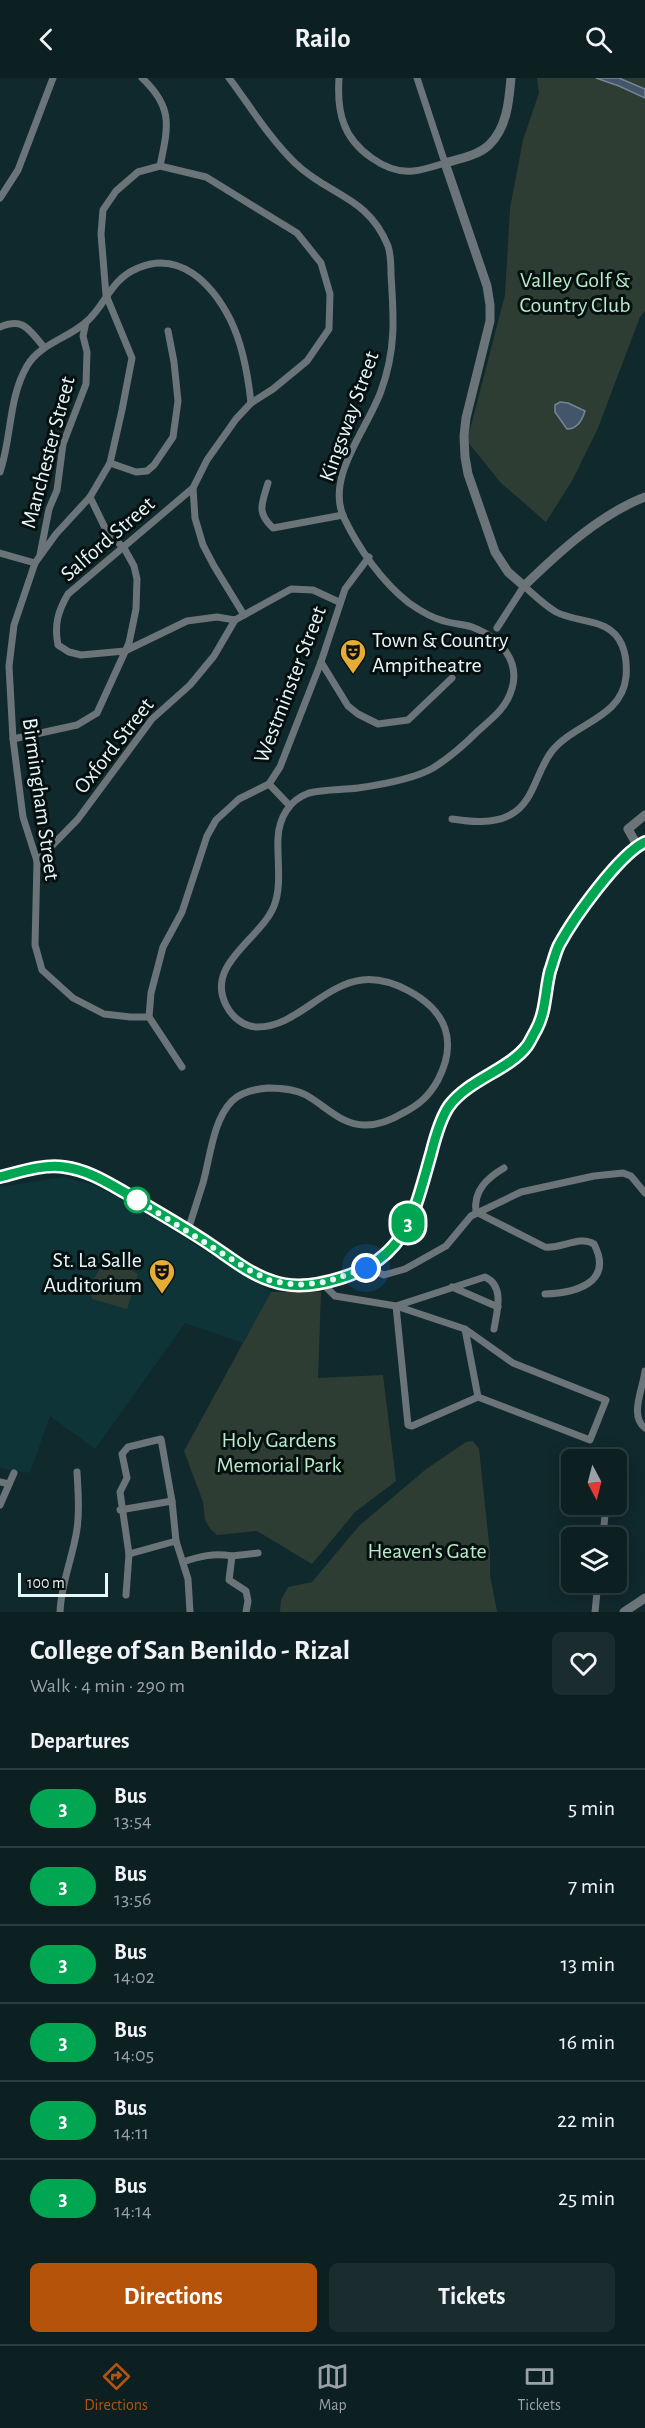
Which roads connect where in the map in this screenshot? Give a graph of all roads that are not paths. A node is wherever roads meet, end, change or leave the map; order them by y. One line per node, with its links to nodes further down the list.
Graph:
1 (53, 78): 9 (street)
2 (142, 78): 8 (street)
3 (229, 78): 22 (street, Kingsway Street)
4 (339, 78): 7 (street)
5 (417, 78): 7 (street)
6 (511, 78): 7 (street)
7 (446, 163): 28 (street)
8 (160, 166): 10 (street, Birmingham Street); 15 (street)
9 (0, 198)
10 (106, 295): 11 (street); 15 (street); 16 (street, Birmingham Street)
11 (86, 322): 14 (street); 25 (street, Manchester Street)
12 (0, 327): 14 (street)
13 (168, 331): 16 (street)
14 (44, 347): 17 (street)
15 (251, 403): 19 (street)
16 (111, 463): 20 (street, Birmingham Street)
17 (0, 472)
18 (268, 483): 22 (street)
19 (193, 488): 23 (street, Salford Street); 30 (street)
20 (90, 497): 23 (street); 25 (street, Birmingham Street)
21 (645, 497): 28 (street)
22 (343, 515): 26 (street, Kingsway Street)
23 (124, 548): 33 (street); 33 (street, Salford Street)
24 (0, 553): 27 (street)
25 (40, 556): 27 (street, Birmingham Street)
26 (369, 557): 29 (street, Westminster Street); 38 (street, Kingsway Street)
27 (35, 563): 36 (street, Birmingham Street)
28 (524, 586): 32 (street); 40 (street)
29 (339, 602): 30 (street); 34 (street, Westminster Street)
30 (244, 615): 31 (street)
31 (236, 620): 33 (street, Salford Street); 42 (street, Oxford Street)
32 (497, 628)
33 (125, 651): 36 (street)
34 (321, 663): 35 (street); 37 (street, Westminster Street)
35 (452, 678)
36 (13, 739): 42 (street, Birmingham Street)
37 (269, 784): 38 (street); 43 (street, Westminster Street)
38 (289, 805): 49 (street)
39 (645, 815): 41 (street)
40 (452, 819)
41 (641, 844): 50 (main road)
42 (37, 861): 43 (street, Birmingham Street)
43 (149, 1017): 44 (street)
44 (182, 1067)
45 (504, 1168): 48 (street)
46 (0, 1177): 49 (main road)
47 (645, 1193): 48 (street)
48 (476, 1212): 50 (street); 53 (street)
49 (188, 1230): 51 (main road)
50 (366, 1268): 51 (main road)
51 (326, 1282): 54 (street)
52 (452, 1287): 54 (street); 55 (street); 55 (street)
53 (545, 1294)
54 (396, 1306): 56 (street); 59 (street)
55 (498, 1307): 57 (street)
56 (465, 1329): 59 (street); 59 (street)
57 (494, 1329)
58 (645, 1371): 60 (street)
59 (478, 1397)
60 (645, 1428)
61 (77, 1472): 76 (street)
62 (14, 1473): 64 (street)
63 (0, 1482): 64 (street)
64 (9, 1484): 66 (street)
65 (172, 1501): 67 (street); 67 (street); 68 (street)
66 (0, 1505)
67 (120, 1510): 70 (street)
68 (176, 1541): 70 (street); 72 (street)
69 (258, 1553): 71 (street)
70 (129, 1554): 74 (street)
71 (232, 1556): 72 (street); 78 (street)
72 (183, 1562): 77 (street)
73 (597, 1593): 79 (street)
74 (126, 1595)
75 (645, 1598): 80 (street)
76 (60, 1612)
77 (189, 1612)
78 (246, 1612)
79 (595, 1612)
80 (624, 1612)

